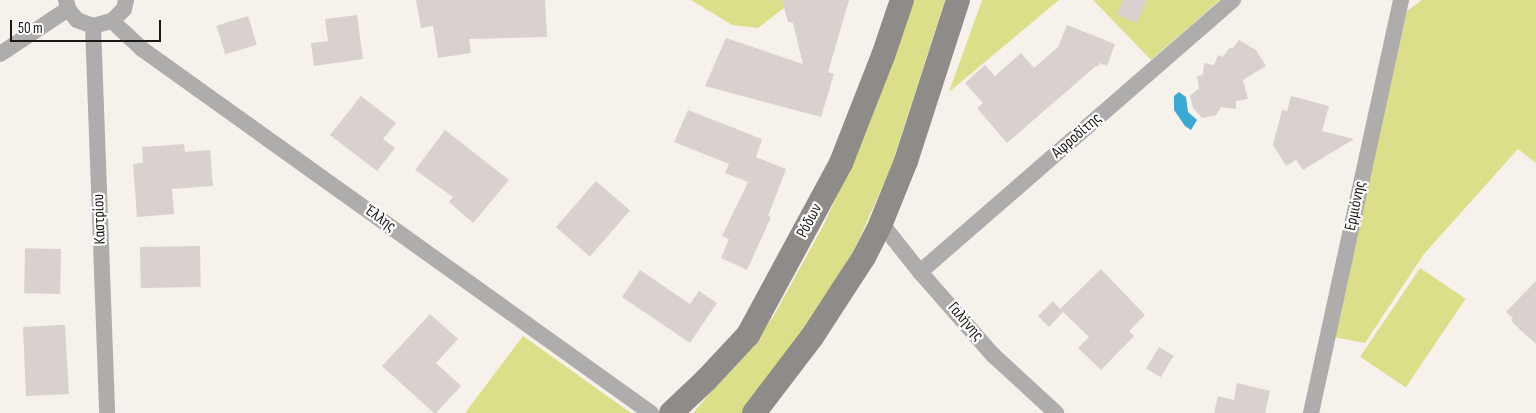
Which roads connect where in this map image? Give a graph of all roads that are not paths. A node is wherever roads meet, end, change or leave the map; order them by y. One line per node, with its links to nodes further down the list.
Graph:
1 (126, 0): 7 (street)
2 (902, 0): 14 (street, Ρόδων)
3 (958, 0): 10 (street)
4 (1233, 0): 11 (street, Αφροδίτης)
5 (1401, 0): 17 (street, Ερμιόνης)
6 (67, 4): 8 (street); 9 (street)
7 (112, 21): 8 (street); 13 (street, Έλλης)
8 (93, 26): 12 (street, Καστρίου)
9 (0, 54)
10 (881, 223): 11 (street, Γαλήνης); 15 (street)
11 (920, 272): 16 (street, Γαλήνης)
12 (108, 413)
13 (651, 413)
14 (671, 413)
15 (754, 413)
16 (1056, 413)
17 (1311, 413)

